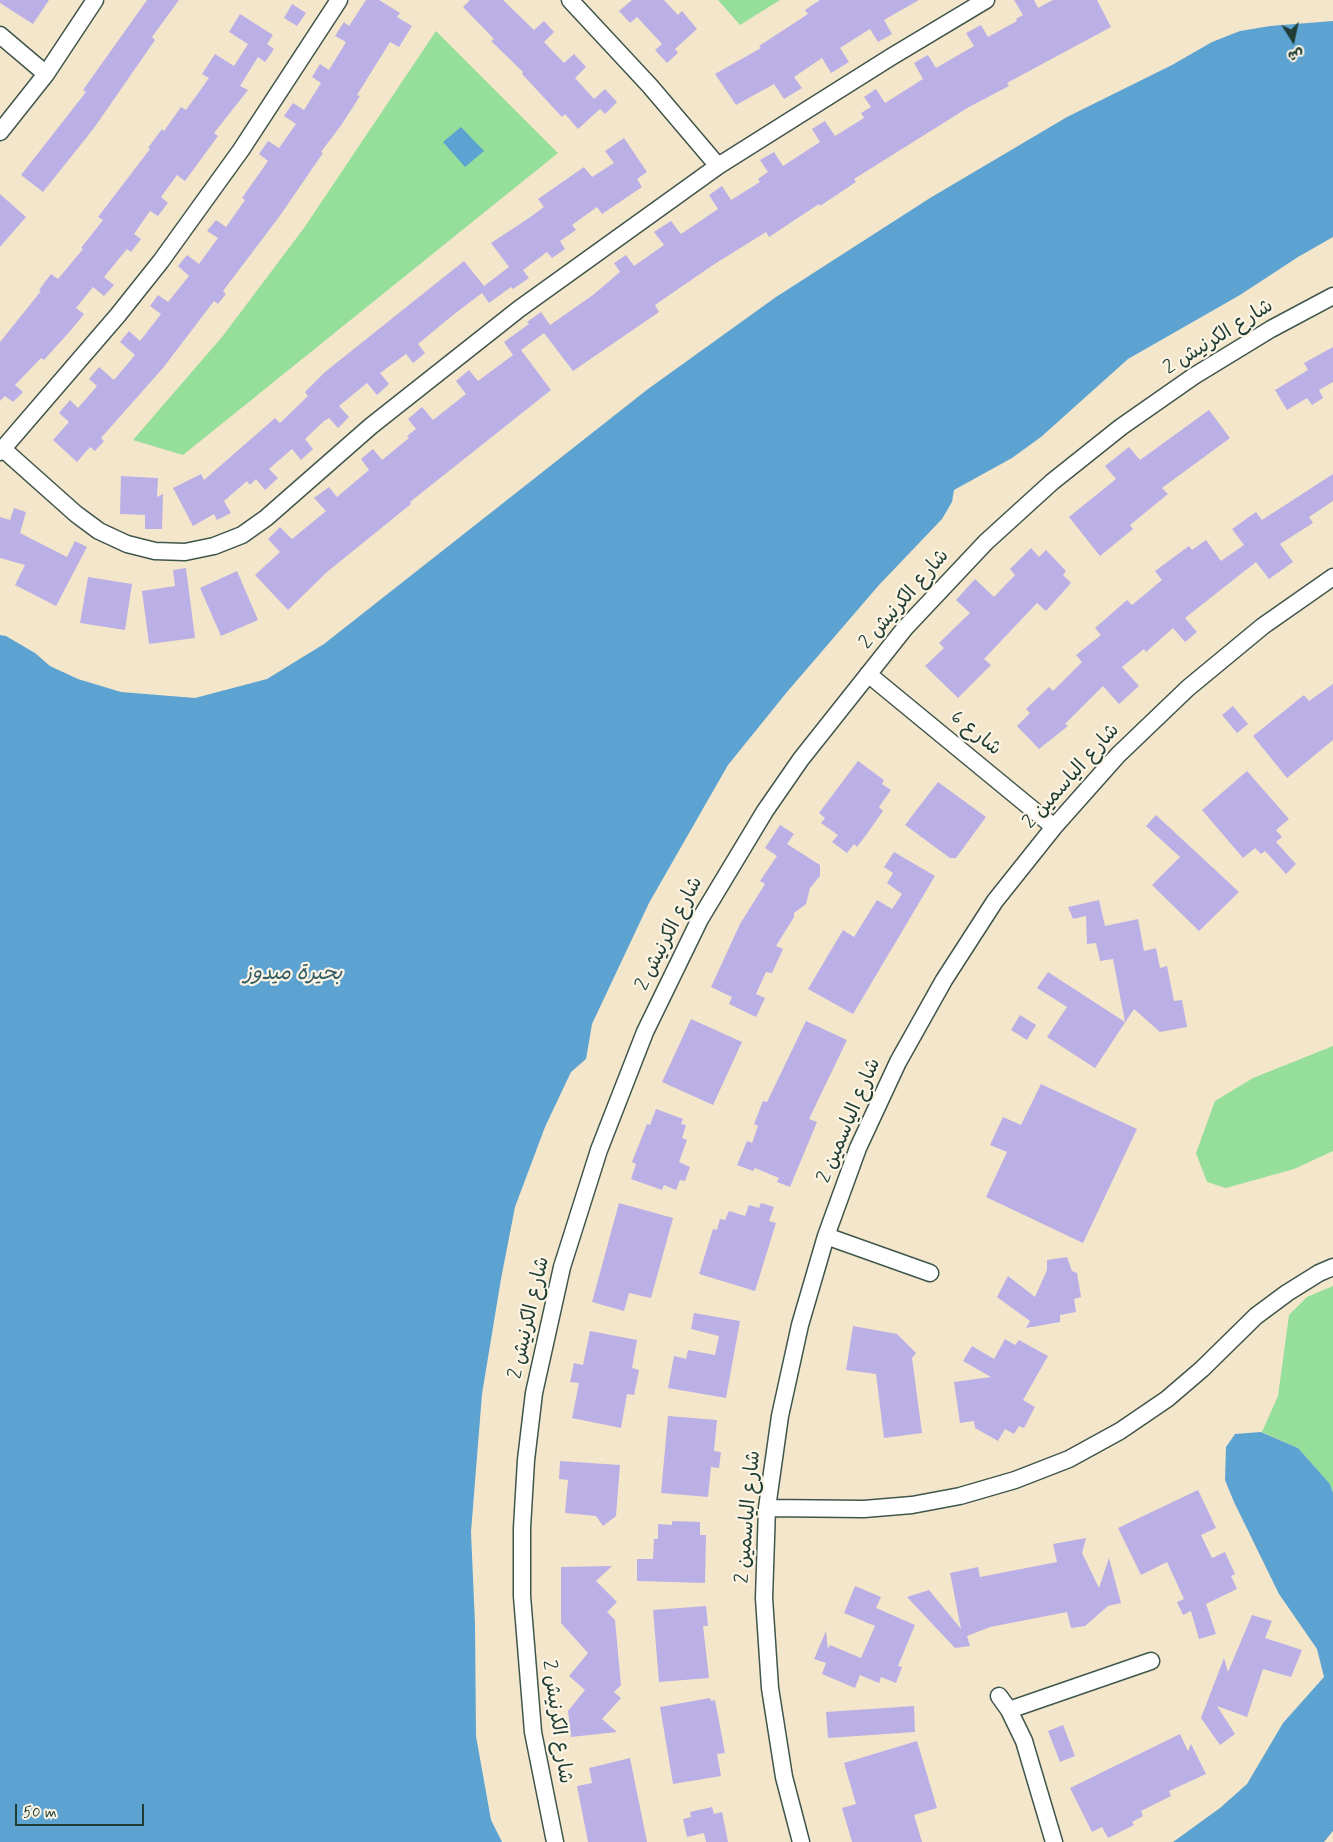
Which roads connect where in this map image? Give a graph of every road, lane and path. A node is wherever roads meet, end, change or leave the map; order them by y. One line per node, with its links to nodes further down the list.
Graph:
1 (95, 0): 6 (street)
2 (339, 0): 10 (street)
3 (570, 0): 8 (street)
4 (986, 0): 8 (street)
5 (0, 34): 6 (street)
6 (46, 74): 7 (street)
7 (0, 132)
8 (718, 166): 10 (street)
9 (1333, 296): 12 (street, شارع الكرنيش 2)
10 (2, 450)
11 (1333, 577): 13 (street, شارع الياسمين 2)
12 (868, 674): 13 (street, شارع 6); 21 (street, شارع الكرنيش 2)
13 (1054, 827): 14 (street, شارع الياسمين 2)
14 (826, 1236): 16 (street); 17 (street, شارع الياسمين 2)
15 (1333, 1267): 17 (street)
16 (930, 1273)
17 (767, 1508): 22 (street, شارع الياسمين 2)
18 (1151, 1661): 20 (street)
19 (998, 1696): 20 (street)
20 (1009, 1710): 23 (street)
21 (555, 1842)
22 (801, 1842)
23 (1054, 1842)

